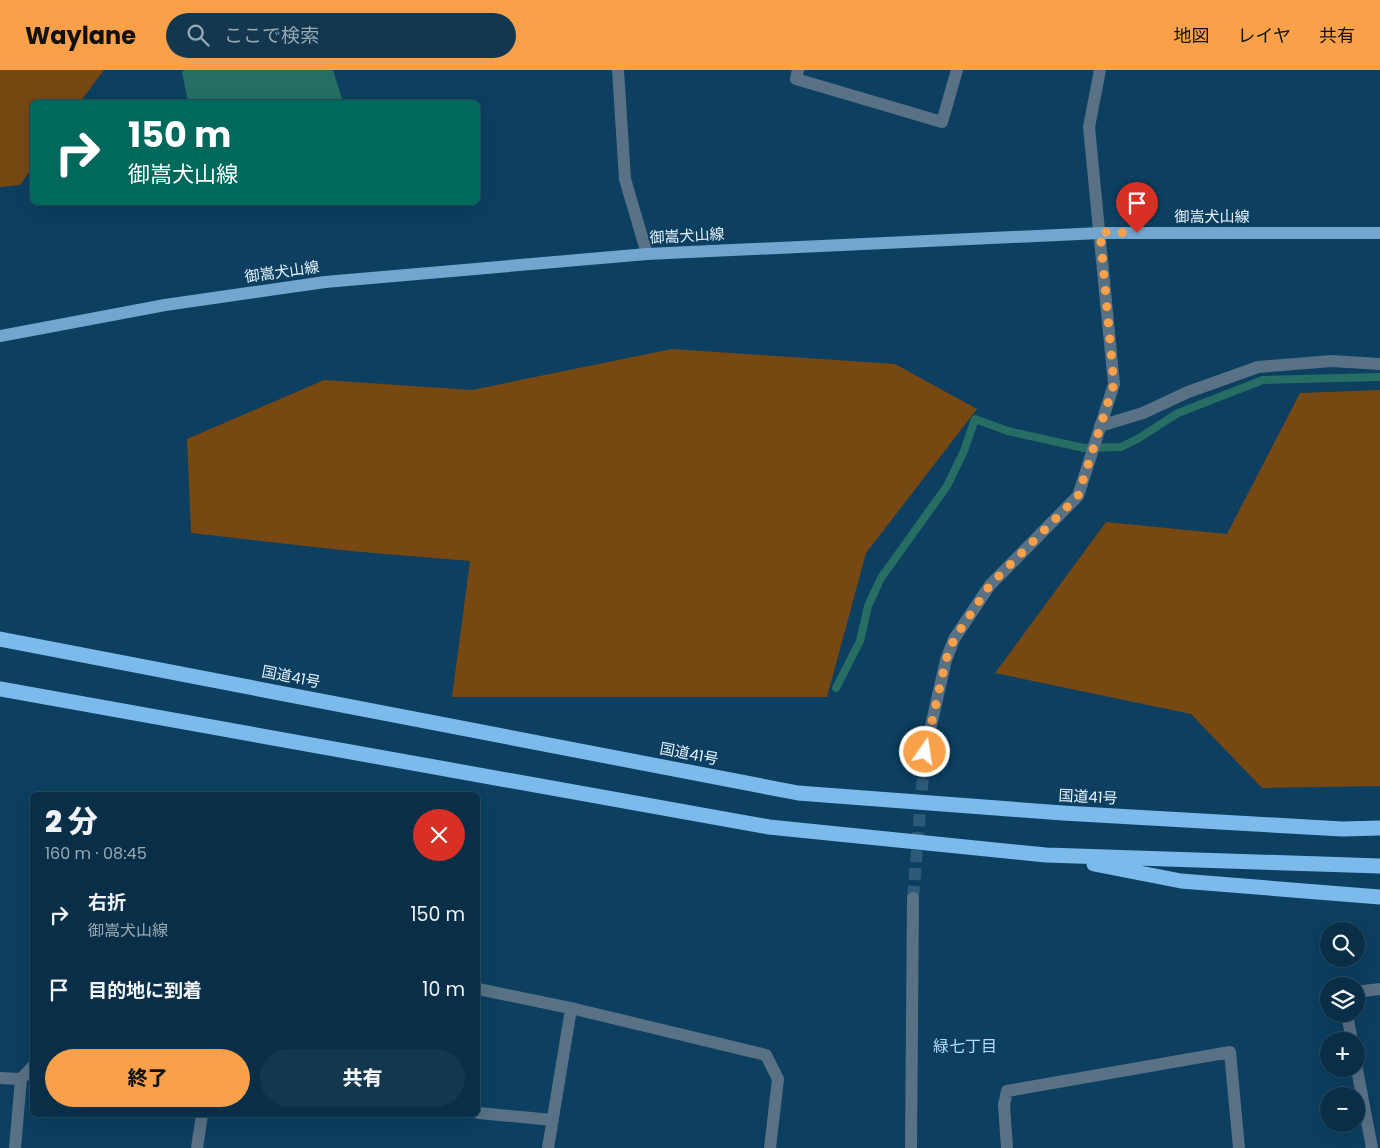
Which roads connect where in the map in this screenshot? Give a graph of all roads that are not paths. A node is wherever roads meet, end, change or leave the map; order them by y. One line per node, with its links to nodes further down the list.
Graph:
1 (618, 70): 7 (street)
2 (798, 70): 3 (street)
3 (957, 70)
4 (1100, 70): 5 (street)
5 (1100, 232): 6 (main road, 御嵩犬山線); 7 (main road, 御嵩犬山線); 10 (street)
6 (1380, 233)
7 (648, 254): 8 (main road, 御嵩犬山線)
8 (0, 336)
9 (1380, 364): 10 (street)
10 (1100, 426): 13 (street)
11 (0, 639): 14 (highway, 国道41号)
12 (0, 689): 15 (highway)
13 (925, 752)
14 (1380, 828)
15 (1046, 855): 16 (highway); 17 (highway)
16 (1380, 866)
17 (1380, 897)
18 (913, 898): 34 (street)
19 (480, 989): 22 (street)
20 (1380, 989): 21 (street)
21 (1365, 991)
22 (571, 1009): 29 (street); 33 (street)
23 (30, 1069): 26 (street)
24 (1358, 1077): 37 (street)
25 (0, 1078): 26 (street)
26 (21, 1079): 30 (street)
27 (480, 1112): 29 (street)
28 (202, 1117): 31 (street)
29 (552, 1120): 32 (street)
30 (15, 1148)
31 (197, 1148)
32 (548, 1148)
33 (770, 1148)
34 (911, 1148)
35 (1007, 1148): 36 (street)
36 (1239, 1148)
37 (1372, 1148)

